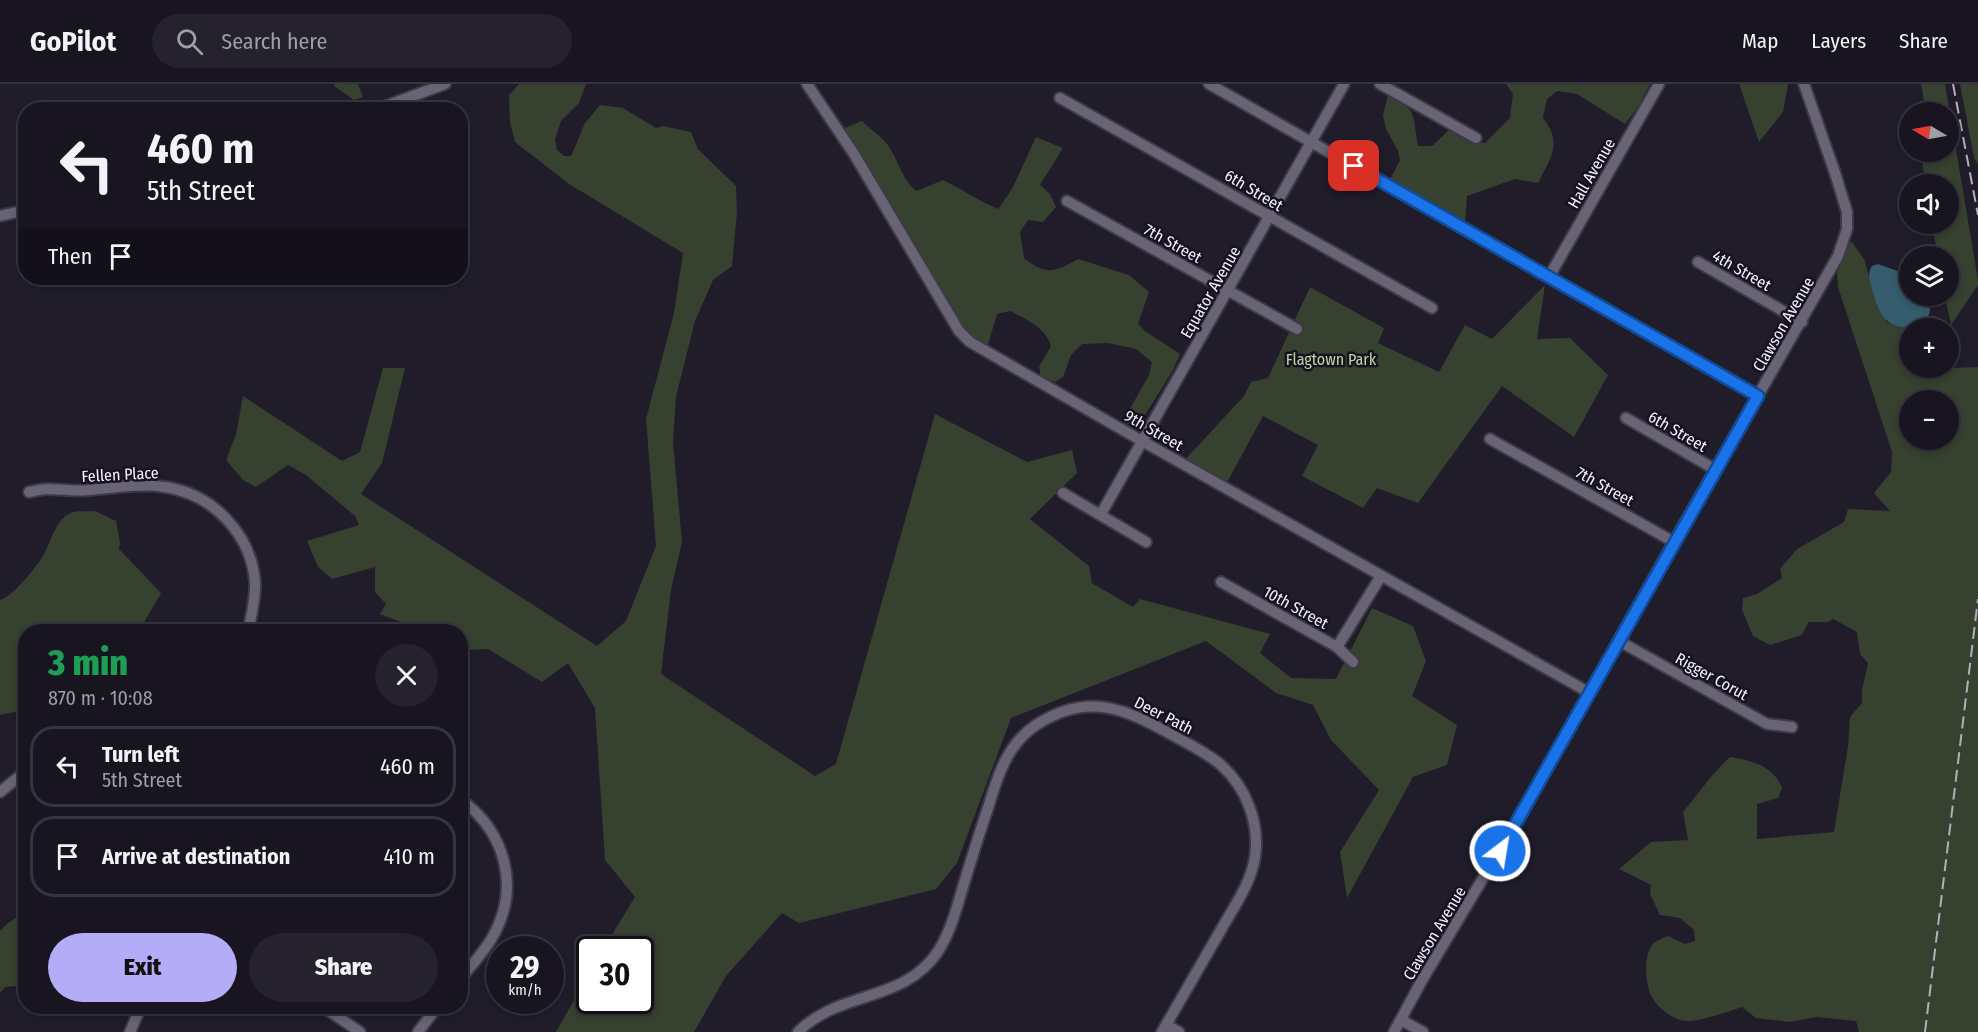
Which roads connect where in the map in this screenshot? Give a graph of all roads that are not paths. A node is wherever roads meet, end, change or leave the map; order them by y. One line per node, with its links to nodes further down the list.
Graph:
1 (445, 84): 9 (street)
2 (807, 84): 25 (street, 9th Street)
3 (1209, 84): 11 (street)
4 (1344, 84): 11 (street, Equator Avenue)
5 (1380, 84): 10 (street)
6 (1659, 84): 17 (street, Hall Avenue)
7 (1804, 84): 20 (street, Clawson Avenue)
8 (1060, 98): 15 (street, 6th Street)
9 (397, 102)
10 (1476, 138)
11 (1311, 142): 15 (street, Equator Avenue); 17 (street)
12 (1067, 201): 18 (street, 7th Street)
13 (18, 212): 14 (street)
14 (0, 216)
15 (1270, 217): 18 (street, Equator Avenue); 19 (street, 6th Street)
16 (1698, 262): 20 (street, 4th Street)
17 (1549, 277): 22 (street)
18 (1227, 291): 21 (street, 7th Street); 25 (street, Equator Avenue)
19 (1432, 308)
20 (1802, 322): 22 (street, Clawson Avenue)
21 (1297, 329)
22 (1758, 396): 26 (street, Clawson Avenue)
23 (1626, 418): 26 (street, 6th Street)
24 (1490, 439): 31 (street, 7th Street)
25 (1142, 441): 29 (street, Equator Avenue); 32 (street, 9th Street)
26 (1716, 470): 31 (street, Clawson Avenue)
27 (29, 492): 34 (street, Fellen Place)
28 (1063, 493): 29 (street)
29 (1101, 514): 30 (street)
30 (1146, 542)
31 (1674, 542): 35 (street, Clawson Avenue)
32 (1382, 576): 36 (street); 38 (street, 9th Street)
33 (1221, 582): 36 (street, 10th Street)
34 (249, 624)
35 (1619, 641): 38 (street, Clawson Avenue); 39 (street, Rigger Corut)
36 (1337, 647): 37 (street, 10th Street)
37 (1353, 662)
38 (1590, 693): 47 (street, Clawson Avenue)
39 (1792, 727)
40 (18, 777): 41 (street)
41 (0, 792)
42 (468, 806): 43 (street)
43 (468, 969)
44 (138, 1014): 49 (street)
45 (334, 1014): 50 (street)
46 (432, 1014): 51 (street)
47 (1401, 1020): 54 (street, Clawson Avenue); 55 (street)
48 (1164, 1028): 52 (street, Deer Path); 53 (street, Deer Path)
49 (130, 1032)
50 (360, 1032)
51 (418, 1032)
52 (798, 1032)
53 (1179, 1032)
54 (1394, 1032)
55 (1423, 1032)

